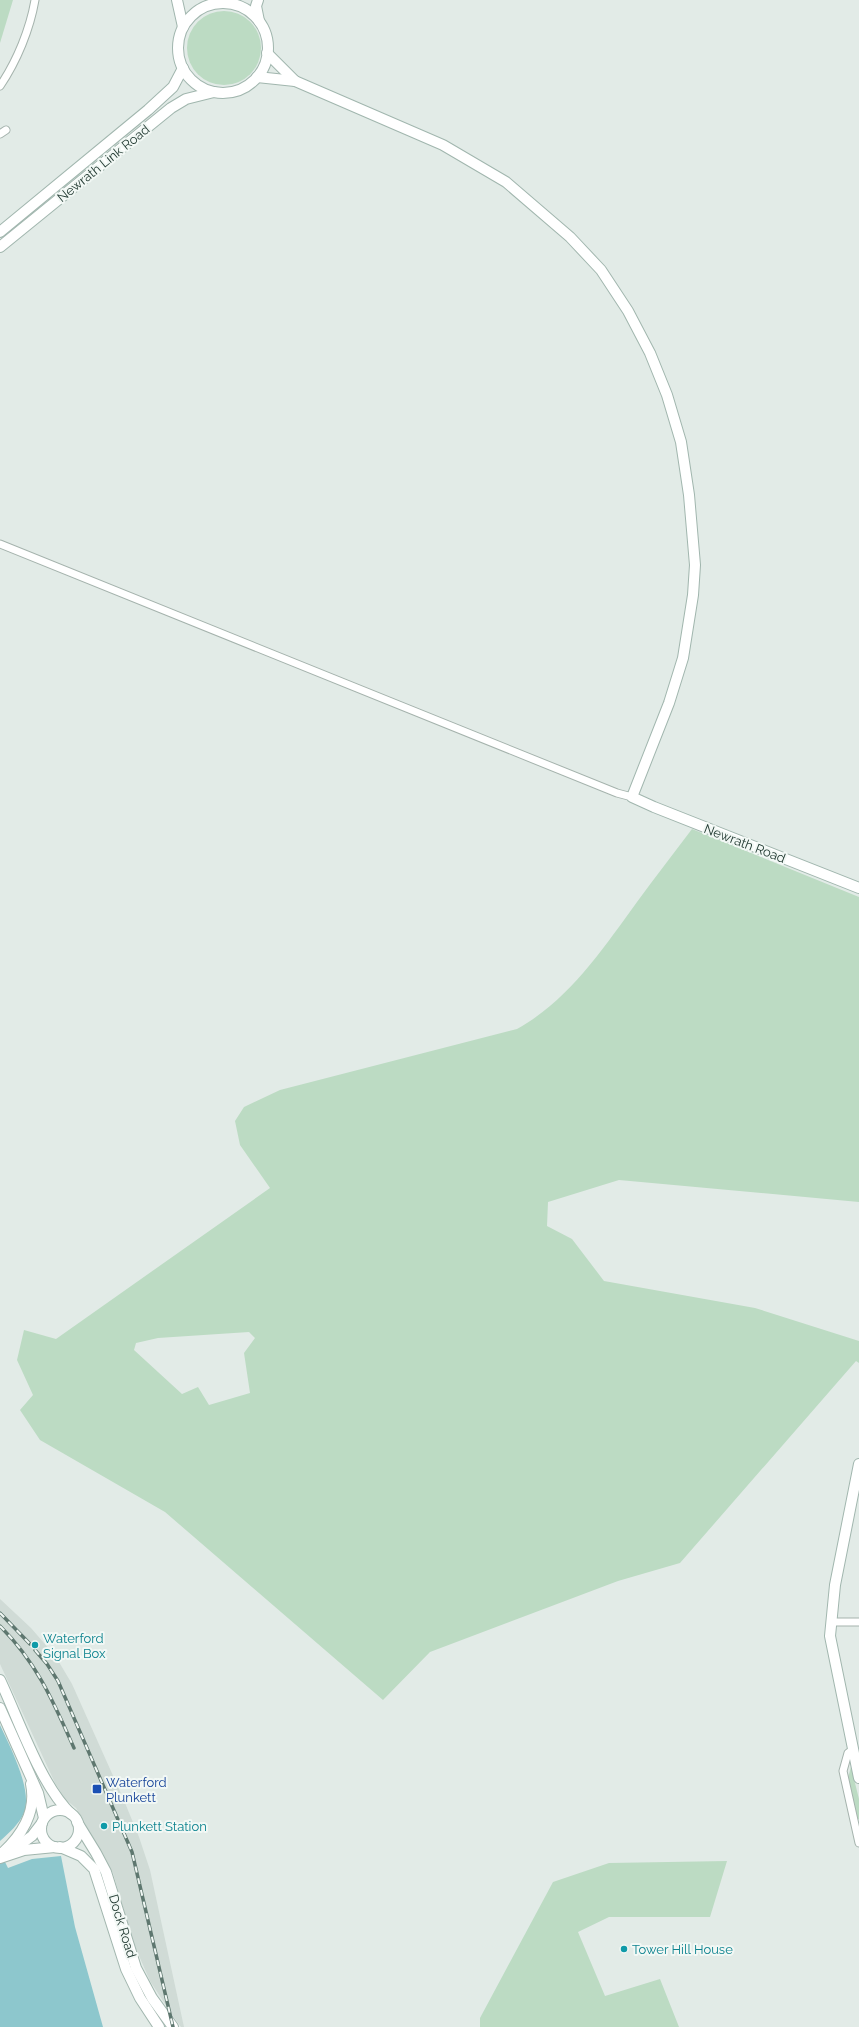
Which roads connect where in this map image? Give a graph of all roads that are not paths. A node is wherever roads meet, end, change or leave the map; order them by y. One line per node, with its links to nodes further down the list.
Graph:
1 (35, 0): 13 (street)
2 (177, 0): 8 (main road)
3 (197, 0): 6 (main road)
4 (258, 0): 7 (main road)
5 (221, 2): 6 (main road); 7 (main road)
6 (208, 5): 8 (main road)
7 (259, 21): 9 (main road)
8 (183, 27): 10 (main road)
9 (268, 53): 11 (main road); 12 (main road)
10 (183, 68): 14 (main road); 15 (main road, Newrath Link Road)
11 (257, 77): 12 (main road); 14 (main road)
12 (295, 81): 18 (main road)
13 (0, 86)
14 (214, 92): 16 (main road, Newrath Link Road)
15 (0, 232)
16 (0, 247)
17 (0, 544): 18 (street)
18 (632, 797): 19 (main road, Newrath Road)
19 (859, 888)
20 (859, 1464): 21 (main road)
21 (831, 1622): 22 (street); 25 (main road)
22 (859, 1622)
23 (0, 1680): 29 (main road, Dock Road)
24 (0, 1708): 26 (main road)
25 (852, 1750): 27 (main road); 30 (street)
26 (24, 1763): 28 (main road); 33 (main road)
27 (859, 1778)
28 (43, 1820): 29 (main road); 32 (main road); 33 (main road)
29 (77, 1822): 32 (main road); 35 (main road, Dock Road)
30 (857, 1825): 31 (street)
31 (859, 1843)
32 (61, 1848): 33 (main road); 34 (main road, Dock Road)
33 (0, 1856)
34 (159, 2027)
35 (173, 2027)

